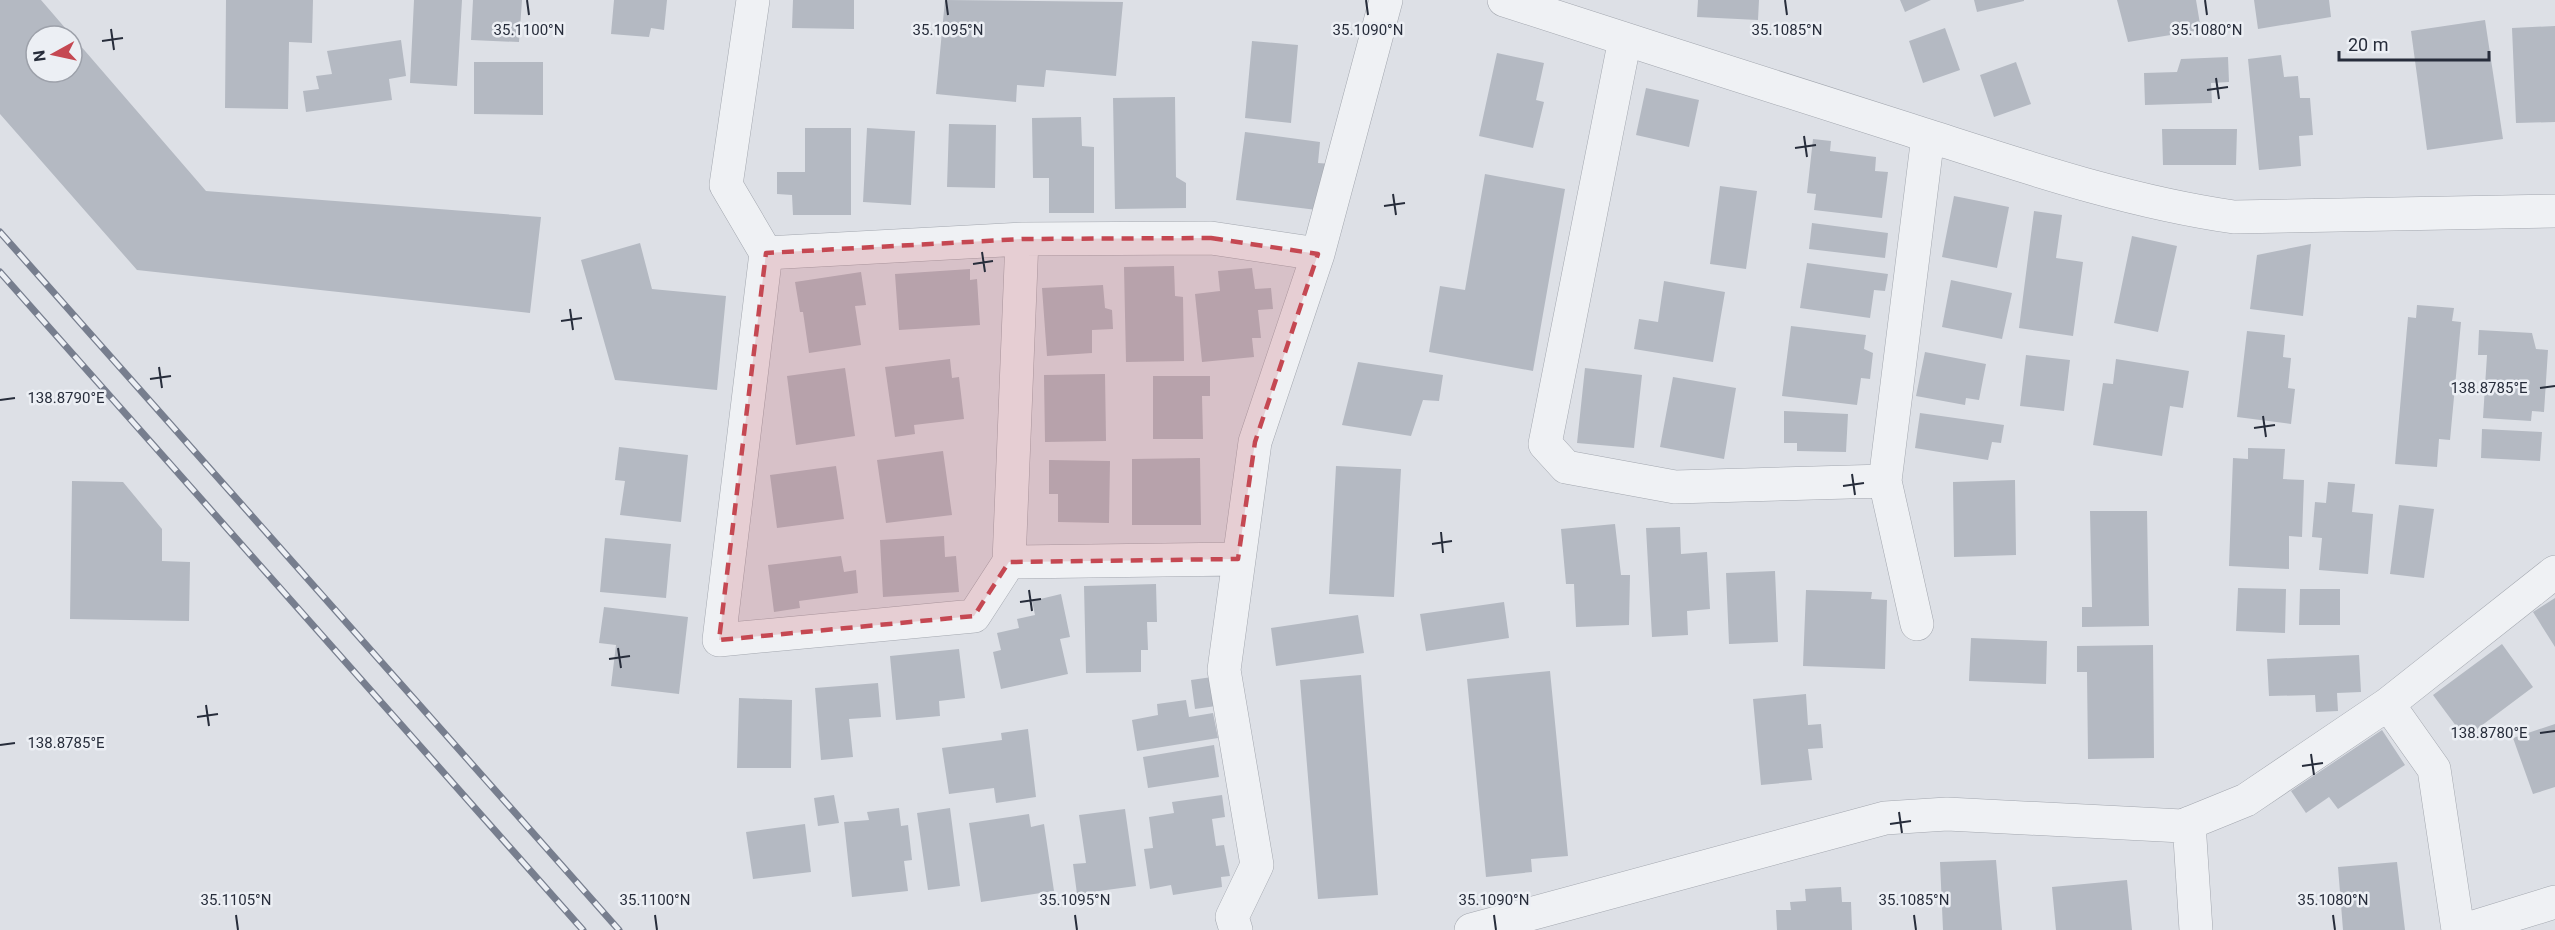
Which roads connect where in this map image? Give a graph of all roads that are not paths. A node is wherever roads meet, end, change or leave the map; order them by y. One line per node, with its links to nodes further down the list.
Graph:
1 (753, 0): 8 (street)
2 (1386, 0): 9 (street)
3 (1504, 0): 4 (street)
4 (1625, 39): 5 (street); 10 (street)
5 (1928, 135): 6 (street); 10 (street)
6 (2555, 211)
7 (1022, 239): 8 (street); 9 (street); 12 (street)
8 (766, 253): 12 (street)
9 (1317, 254): 11 (street)
10 (1885, 481): 14 (street)
11 (1238, 559): 12 (street); 18 (street)
12 (1009, 562)
13 (2555, 572): 15 (street)
14 (1917, 624)
15 (2388, 705): 16 (street); 21 (street)
16 (2189, 823): 19 (street); 20 (street)
17 (2555, 902): 22 (street)
18 (1236, 930)
19 (1471, 930)
20 (2196, 930)
21 (2458, 930)
22 (2464, 930)

